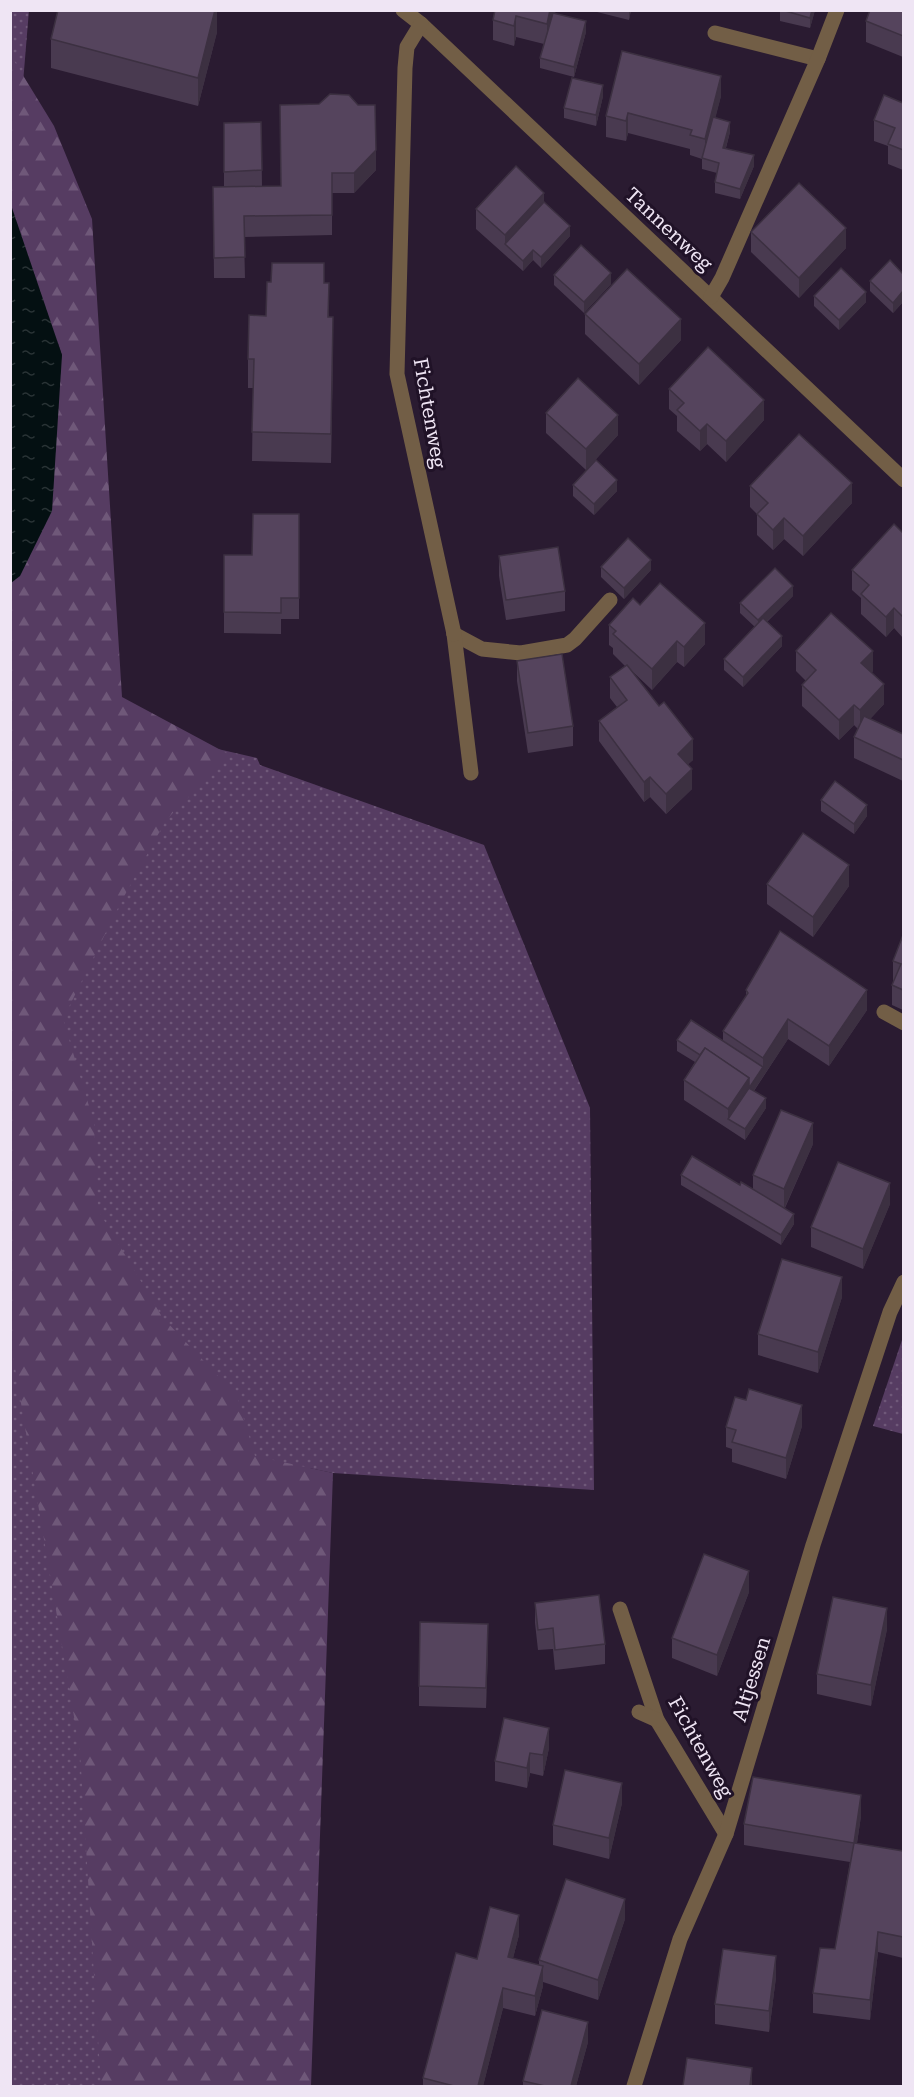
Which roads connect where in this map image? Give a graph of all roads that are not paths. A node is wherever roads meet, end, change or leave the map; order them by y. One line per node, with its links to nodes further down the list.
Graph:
1 (403, 10): 3 (street, Tannenweg)
2 (837, 10): 5 (street)
3 (421, 24): 6 (street, Tannenweg); 9 (street, Fichtenweg)
4 (715, 33): 5 (street)
5 (818, 59): 6 (street)
6 (711, 297): 7 (street, Tannenweg)
7 (903, 480)
8 (610, 600): 9 (street)
9 (454, 634): 10 (street, Fichtenweg)
10 (471, 773)
11 (884, 1012): 12 (street)
12 (903, 1023)
13 (903, 1282): 17 (street, Altjessen)
14 (620, 1609): 16 (street, Fichtenweg)
15 (639, 1712): 16 (street)
16 (657, 1720): 17 (street, Fichtenweg)
17 (726, 1834): 18 (street, Altjessen)
18 (634, 2086)

